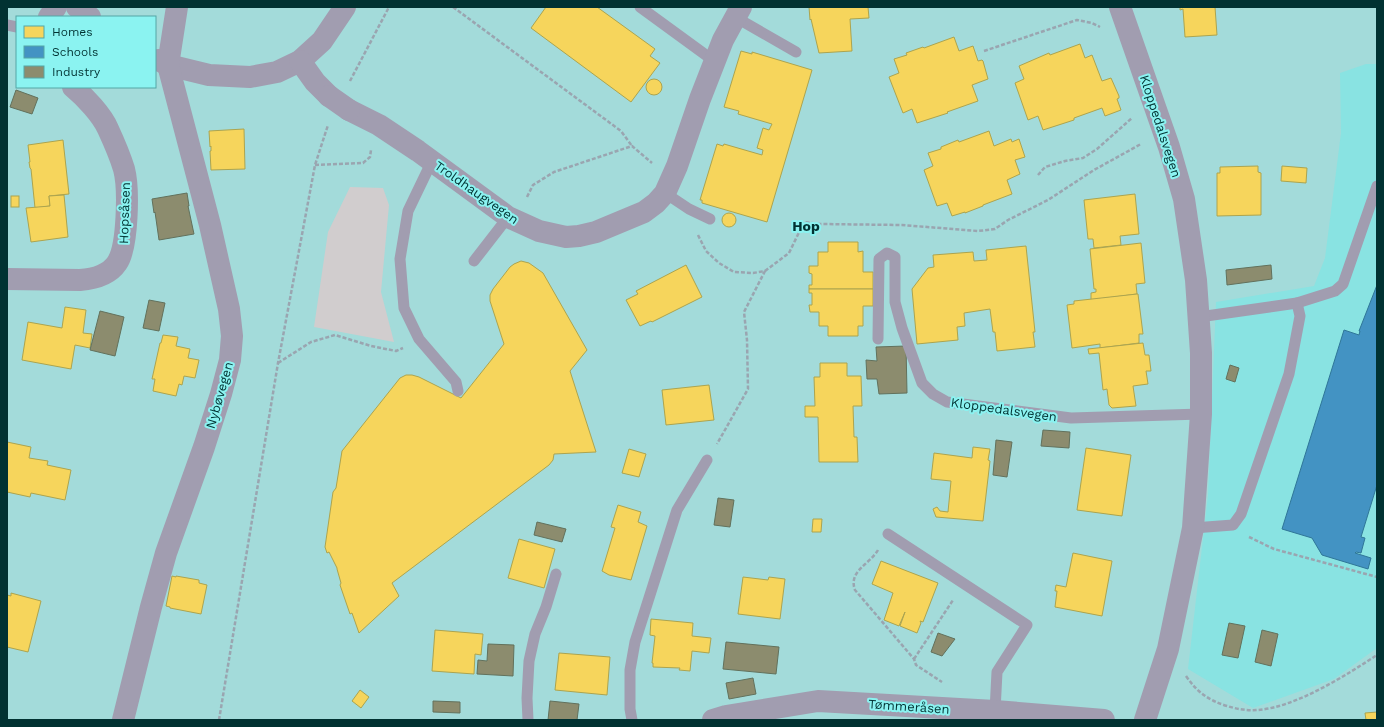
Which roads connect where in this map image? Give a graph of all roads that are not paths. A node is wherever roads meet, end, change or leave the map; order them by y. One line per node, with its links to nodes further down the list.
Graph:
1 (56, 7): 8 (street)
2 (77, 7): 9 (street)
3 (177, 7): 13 (street)
4 (346, 7): 11 (street)
5 (640, 7): 12 (lane)
6 (1120, 7): 23 (street, Kloppedalsvegen)
7 (738, 12): 10 (lane); 12 (street, Troldhaugvegen)
8 (49, 16)
9 (89, 16)
10 (796, 52)
11 (300, 61): 13 (street); 15 (street, Troldhaugvegen, bridge)
12 (714, 61): 17 (street, Troldhaugvegen)
13 (162, 62): 33 (street, Nybøvegen)
14 (75, 88): 21 (street, Hopsåsen)
15 (432, 161): 18 (street, Troldhaugvegen); 25 (lane)
16 (1377, 186): 22 (lane)
17 (665, 194): 18 (street, Troldhaugvegen); 19 (lane)
18 (508, 217): 20 (lane)
19 (710, 219)
20 (474, 261)
21 (7, 279)
22 (1297, 303): 23 (lane); 28 (lane)
23 (1199, 317): 26 (street, Kloppedalsvegen)
24 (878, 339): 26 (lane, Kloppedalsvegen)
25 (458, 392)
26 (1201, 414): 28 (street, Kloppedalsvegen)
27 (707, 460): 35 (lane)
28 (1193, 528): 38 (street, Kloppedalsvegen)
29 (888, 534): 31 (lane)
30 (556, 574): 34 (lane)
31 (995, 711): 32 (street, Tømmeråsen); 37 (street, Tømmeråsen)
32 (764, 715): 36 (street, Tømmeråsen)
33 (123, 720)
34 (528, 720)
35 (632, 720)
36 (714, 720)
37 (1104, 720)
38 (1145, 720)

